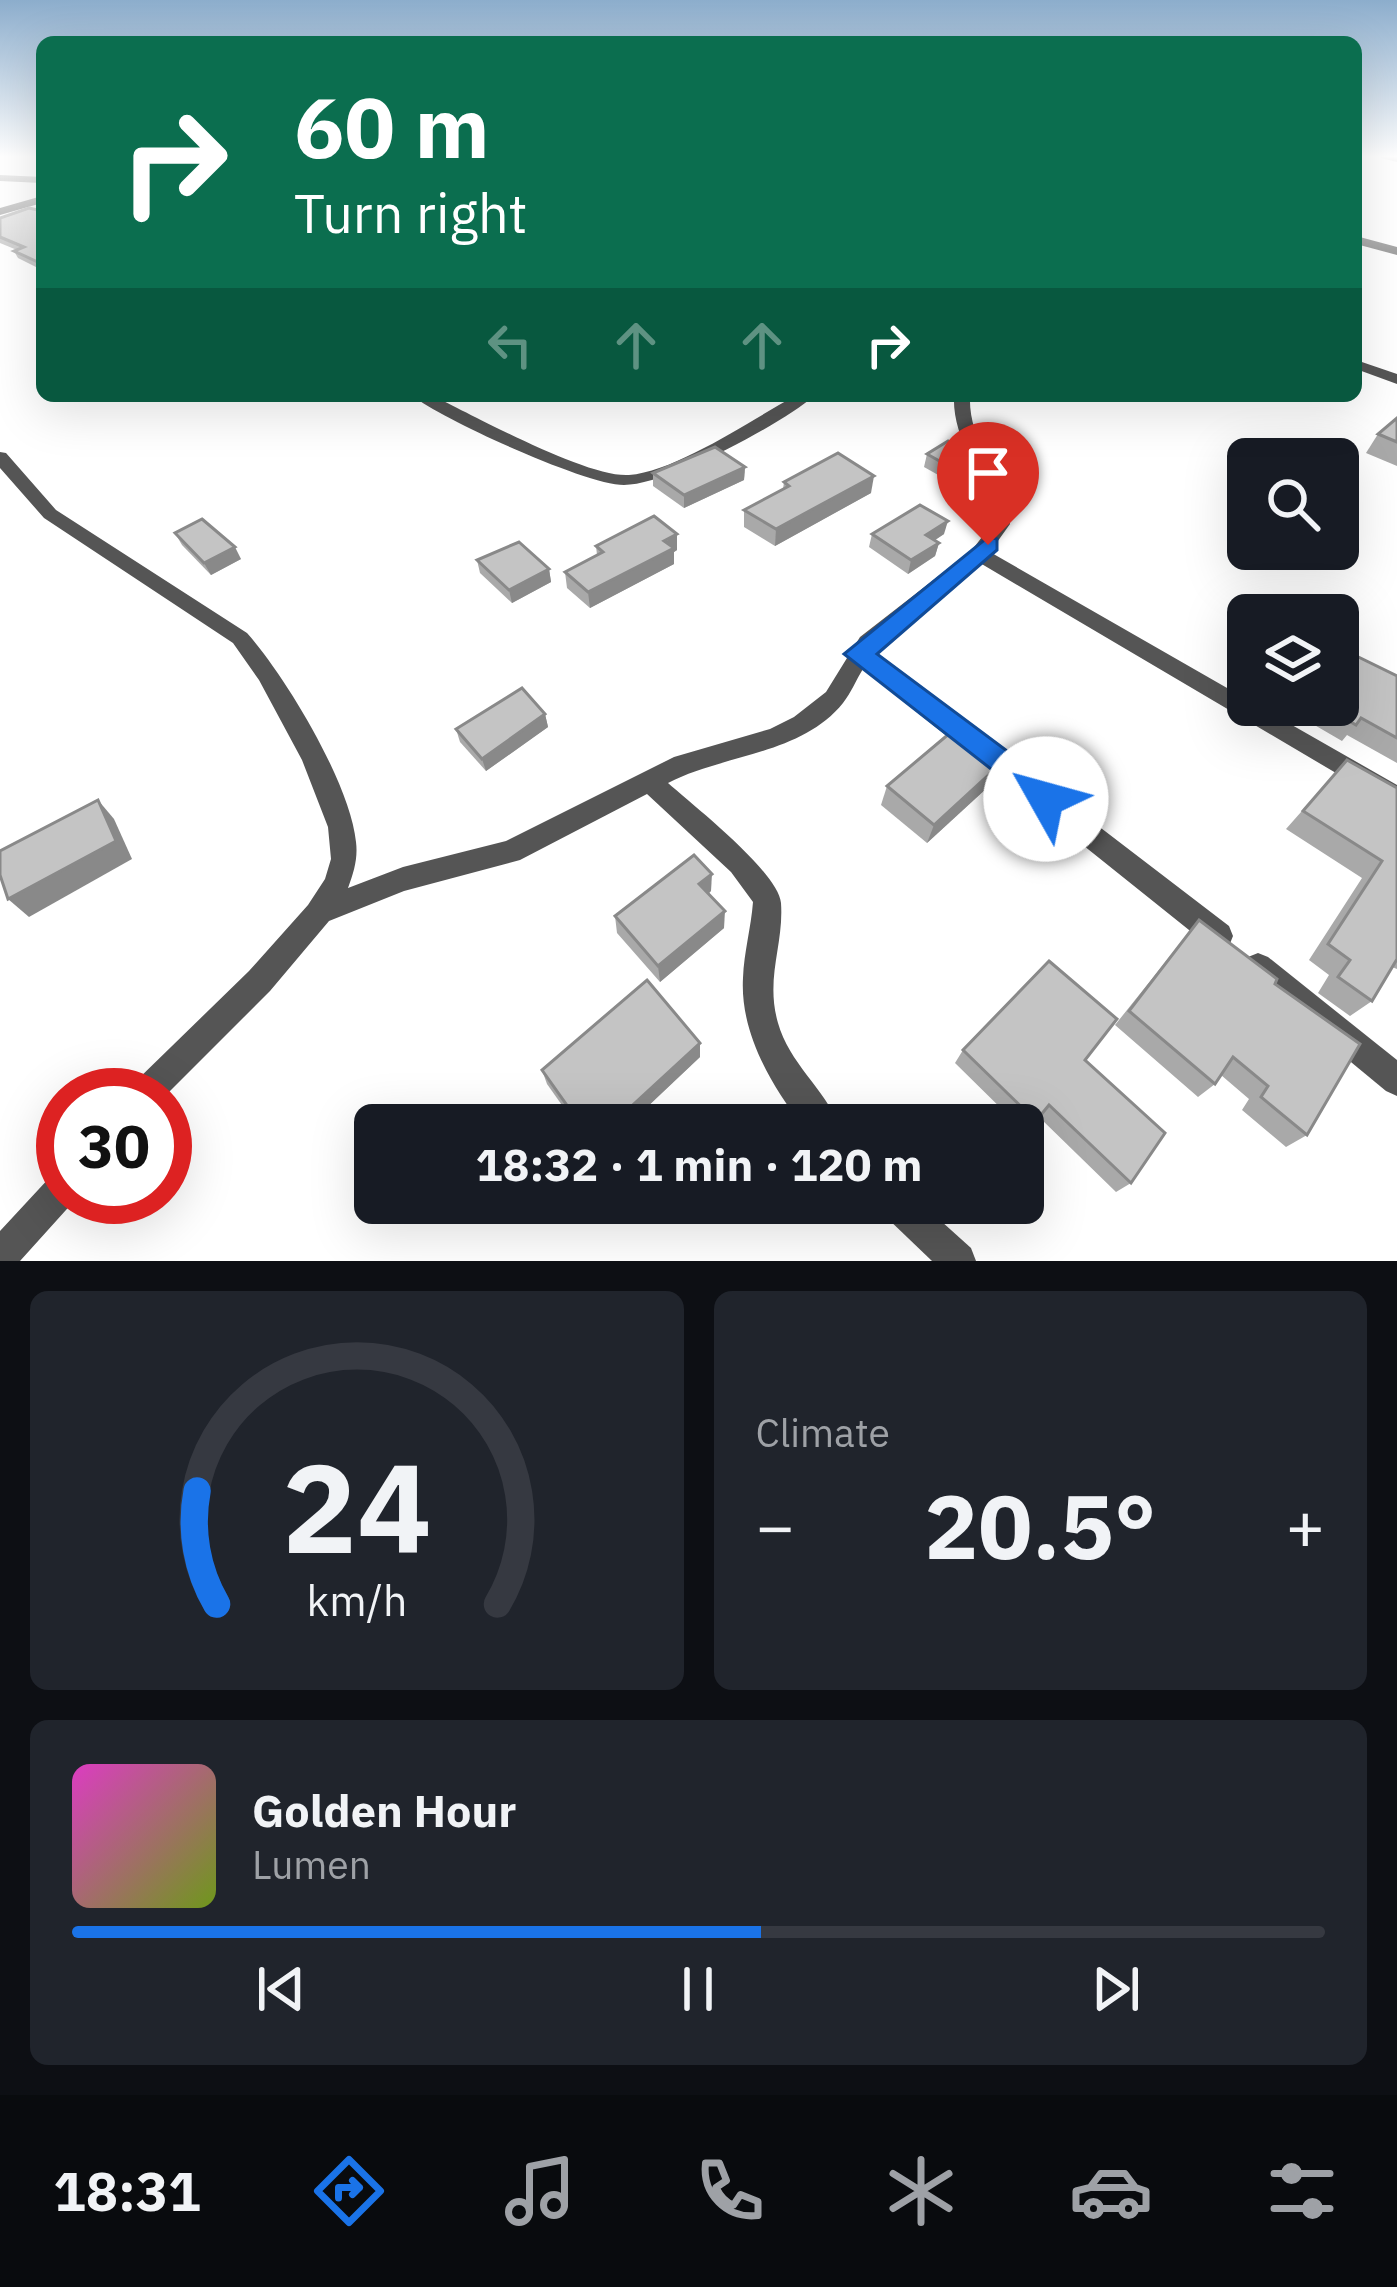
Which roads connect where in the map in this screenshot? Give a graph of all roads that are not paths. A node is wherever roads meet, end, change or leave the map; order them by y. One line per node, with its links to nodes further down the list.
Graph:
1 (1362, 242): 2 (street)
2 (1397, 251)
3 (1362, 366): 4 (street)
4 (1397, 379)
5 (434, 402): 6 (street)
6 (793, 402)
7 (962, 402): 9 (street)
8 (0, 458): 13 (street)
9 (979, 554): 10 (street); 12 (street)
10 (858, 654): 11 (street); 15 (street)
11 (647, 780): 13 (street); 16 (street)
12 (1397, 797)
13 (324, 910): 14 (street)
14 (170, 1068)
15 (1397, 1080)
16 (809, 1104)
17 (36, 1218): 19 (street)
18 (918, 1224): 20 (street)
19 (0, 1257)
20 (958, 1261)

